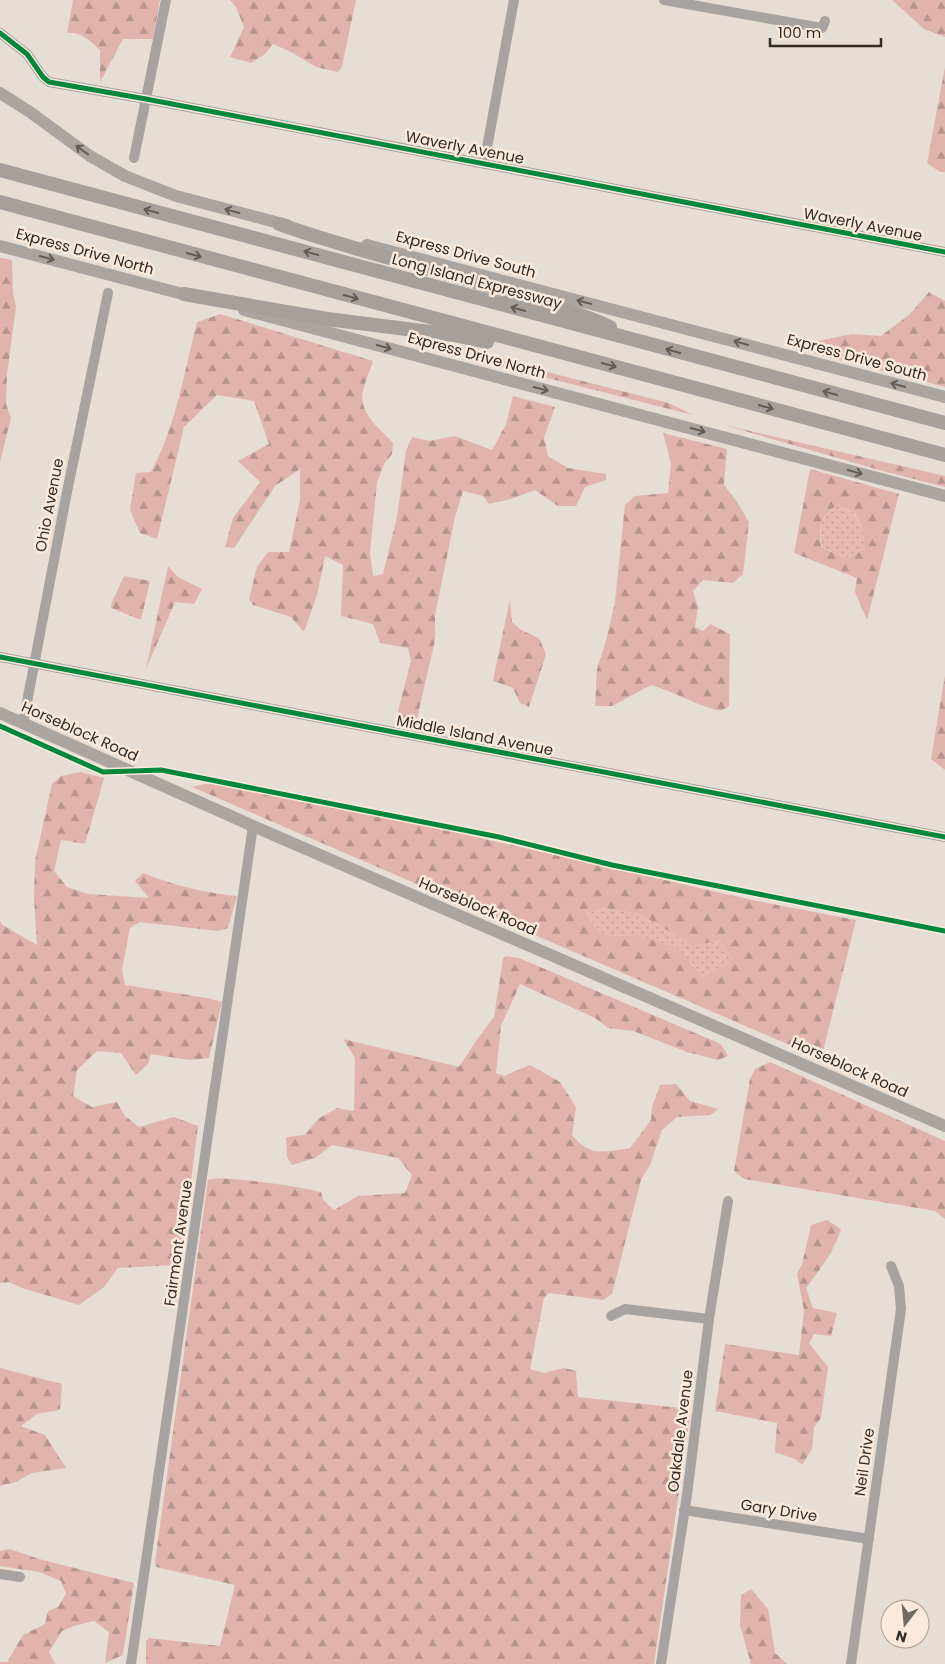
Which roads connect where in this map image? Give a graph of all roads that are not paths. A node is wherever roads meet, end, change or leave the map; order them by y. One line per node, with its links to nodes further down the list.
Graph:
1 (166, 0): 7 (street)
2 (514, 0): 9 (street)
3 (664, 0): 4 (street)
4 (824, 21)
5 (0, 33): 7 (street, Waverly Avenue)
6 (0, 93): 12 (main road, Express Drive South, one-way to 6)
7 (146, 99): 8 (street); 9 (street, Waverly Avenue)
8 (134, 158)
9 (484, 164): 14 (street, Waverly Avenue)
10 (0, 170): 17 (highway, Long Island Expressway, one-way to 10)
11 (0, 202): 18 (highway, one-way to 18)
12 (279, 224): 17 (highway); 19 (main road, Express Drive South, one-way to 12)
13 (0, 246): 16 (main road, Express Drive North, one-way to 16)
14 (945, 252)
15 (108, 293): 24 (street, Ohio Avenue)
16 (184, 294): 18 (highway); 22 (main road, Express Drive North, one-way to 22)
17 (650, 345): 20 (highway, Long Island Expressway, one-way to 17)
18 (589, 360): 21 (highway, one-way to 21)
19 (945, 397)
20 (945, 423)
21 (945, 455)
22 (945, 496)
23 (0, 657): 24 (street, Middle Island Avenue)
24 (34, 664): 26 (street, Ohio Avenue); 28 (street, Middle Island Avenue)
25 (0, 713): 26 (main road, Horseblock Road)
26 (23, 723): 27 (main road, Horseblock Road)
27 (253, 826): 29 (main road, Horseblock Road); 38 (street, Fairmont Avenue)
28 (945, 837)
29 (945, 1126)
30 (728, 1201): 33 (street, Oakdale Avenue)
31 (890, 1266): 35 (street, Neil Drive)
32 (611, 1316): 33 (street)
33 (709, 1319): 34 (street, Oakdale Avenue)
34 (684, 1510): 35 (street, Gary Drive); 39 (street, Oakdale Avenue)
35 (869, 1539): 40 (street, Neil Drive)
36 (0, 1574): 37 (street)
37 (20, 1577)
38 (131, 1664)
39 (661, 1664)
40 (851, 1664)

